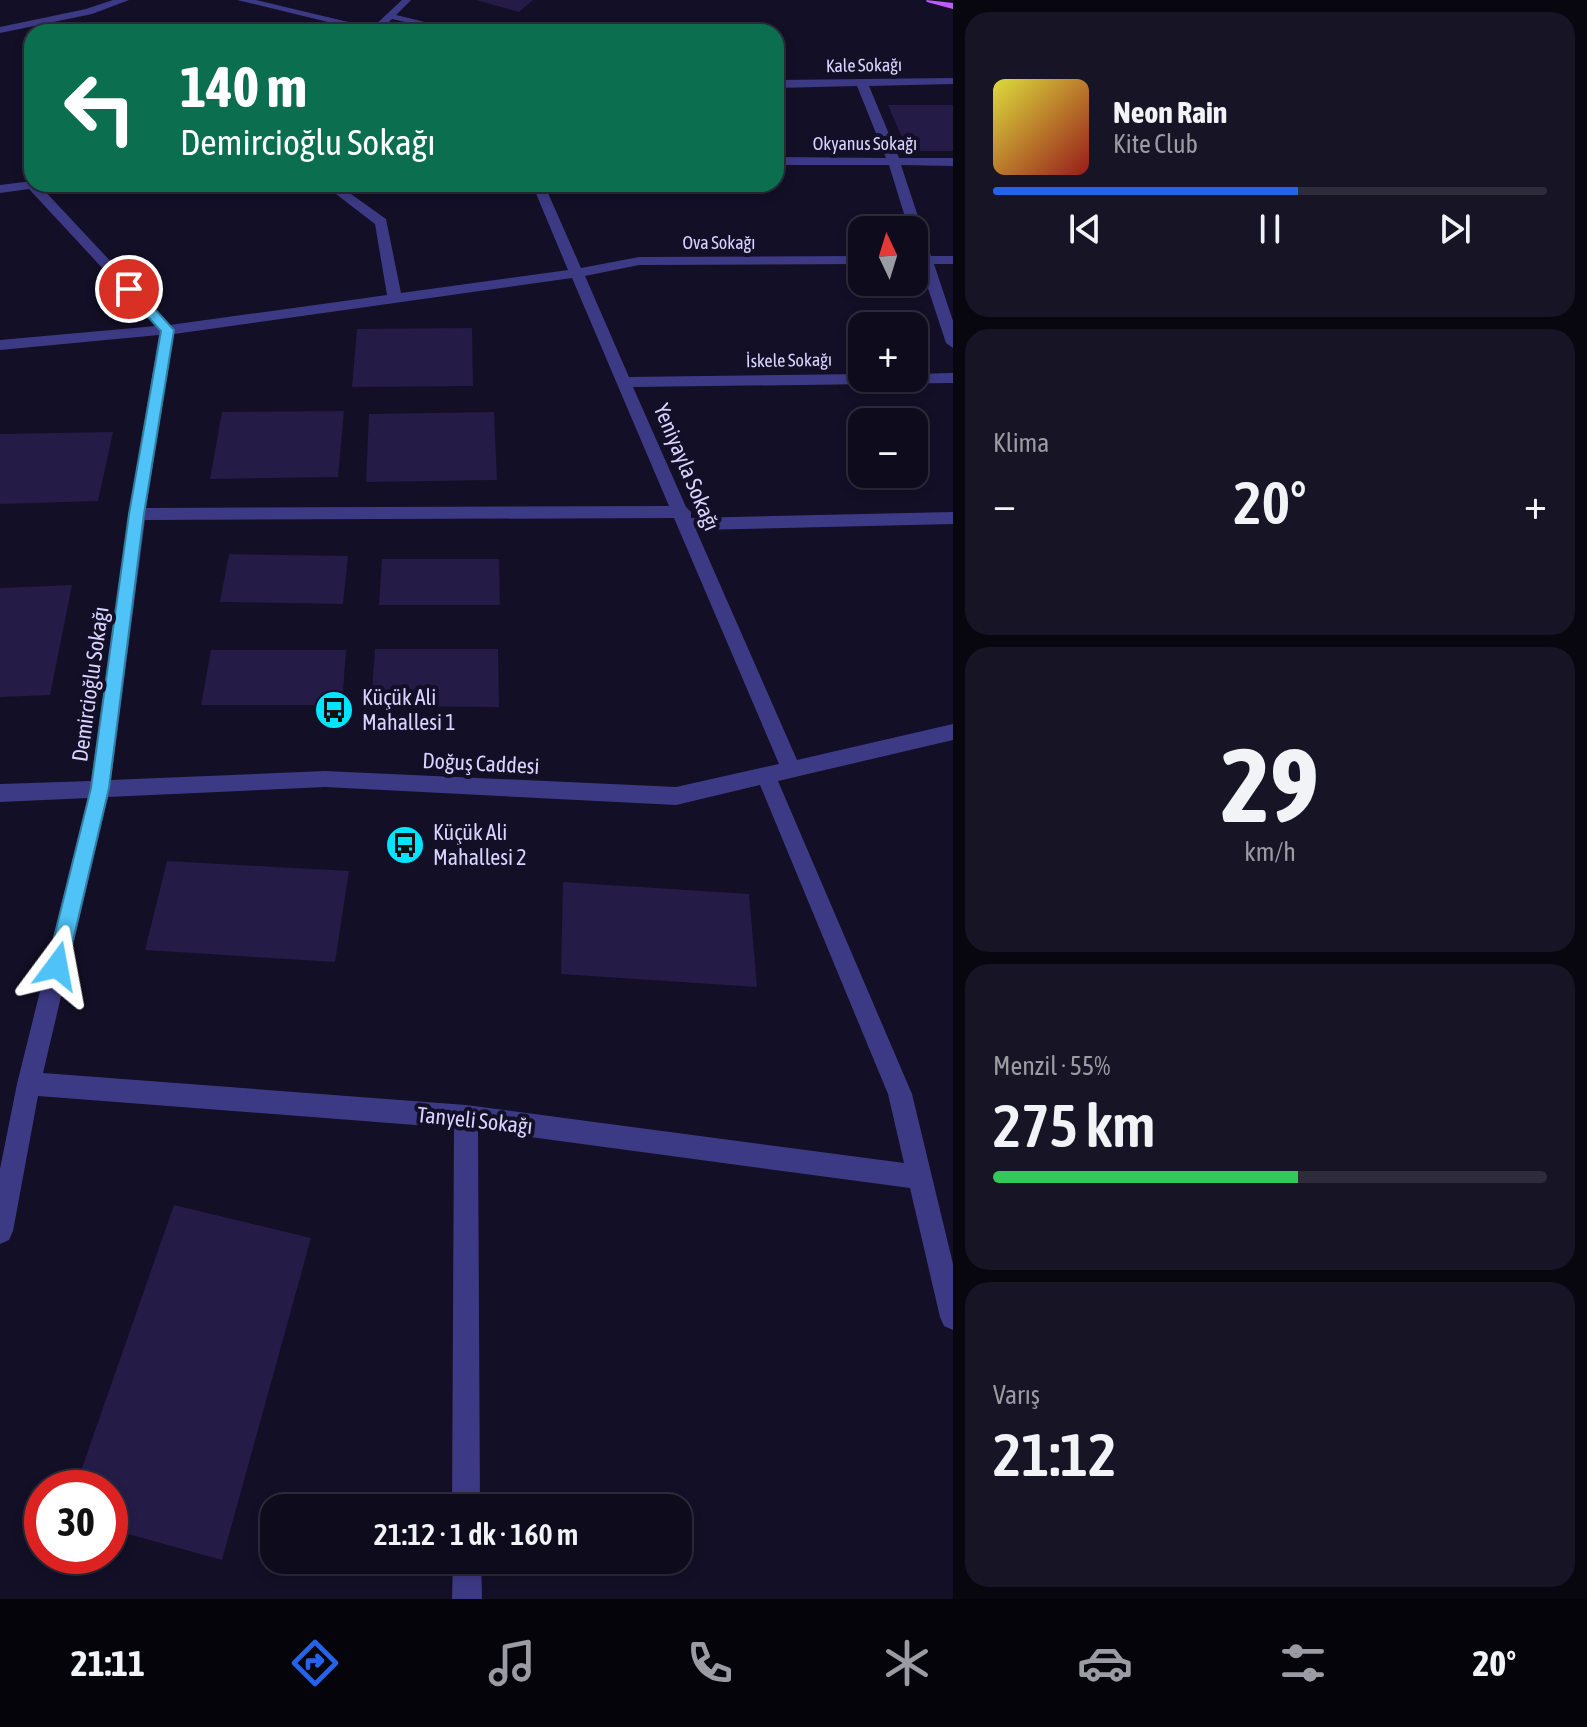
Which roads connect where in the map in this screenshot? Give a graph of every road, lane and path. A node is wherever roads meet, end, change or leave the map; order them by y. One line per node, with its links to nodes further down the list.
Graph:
1 (124, 0): 8 (street)
2 (242, 0): 5 (street)
3 (405, 0): 7 (lane)
4 (931, 0): 6 (main road)
5 (267, 2): 9 (street)
6 (953, 6)
7 (390, 16): 10 (lane); 11 (lane)
8 (29, 24)
9 (353, 24)
10 (385, 24)
11 (426, 24)
12 (24, 25): 13 (street)
13 (0, 30)
14 (953, 81): 15 (street, Kale Sokağı)
15 (862, 83): 16 (street, Kale Sokağı); 18 (street)
16 (784, 84)
17 (784, 161): 18 (street, Okyanus Sokağı)
18 (894, 162): 19 (street, Okyanus Sokağı); 25 (street)
19 (953, 162)
20 (24, 186): 21 (street)
21 (0, 189)
22 (44, 192): 32 (street)
23 (340, 192): 31 (street)
24 (542, 192): 29 (street, Yeniyayla Sokağı)
25 (909, 216)
26 (848, 260): 29 (street, Ova Sokağı)
27 (928, 260): 28 (street)
28 (953, 260)
29 (578, 273): 31 (street, Ova Sokağı); 36 (street, Yeniyayla Sokağı)
30 (928, 278): 33 (street)
31 (395, 298): 32 (street, Ova Sokağı)
32 (167, 330): 34 (street, Ova Sokağı); 37 (street, Demircioğlu Sokağı)
33 (953, 343)
34 (0, 345)
35 (953, 378): 36 (street, İskele Sokağı)
36 (626, 382): 38 (street, Yeniyayla Sokağı)
37 (137, 514): 38 (street); 43 (street, Demircioğlu Sokağı)
38 (686, 518): 39 (street); 41 (street, Yeniyayla Sokağı)
39 (953, 518)
40 (953, 732): 41 (street, Doğuş Caddesi)
41 (791, 769): 42 (street, Doğuş Caddesi)
42 (766, 775): 43 (street, Doğuş Caddesi); 47 (street)
43 (100, 788): 44 (street, Doğuş Caddesi); 45 (street, Demircioğlu Sokağı)
44 (0, 793)
45 (29, 1084): 46 (street, Tanyeli Sokağı); 48 (street, Demircioğlu Sokağı)
46 (466, 1117): 47 (street, Tanyeli Sokağı); 50 (street)
47 (920, 1177): 49 (street)
48 (0, 1231)
49 (953, 1317)
50 (466, 1494)
51 (467, 1574): 52 (street)
52 (467, 1599)

